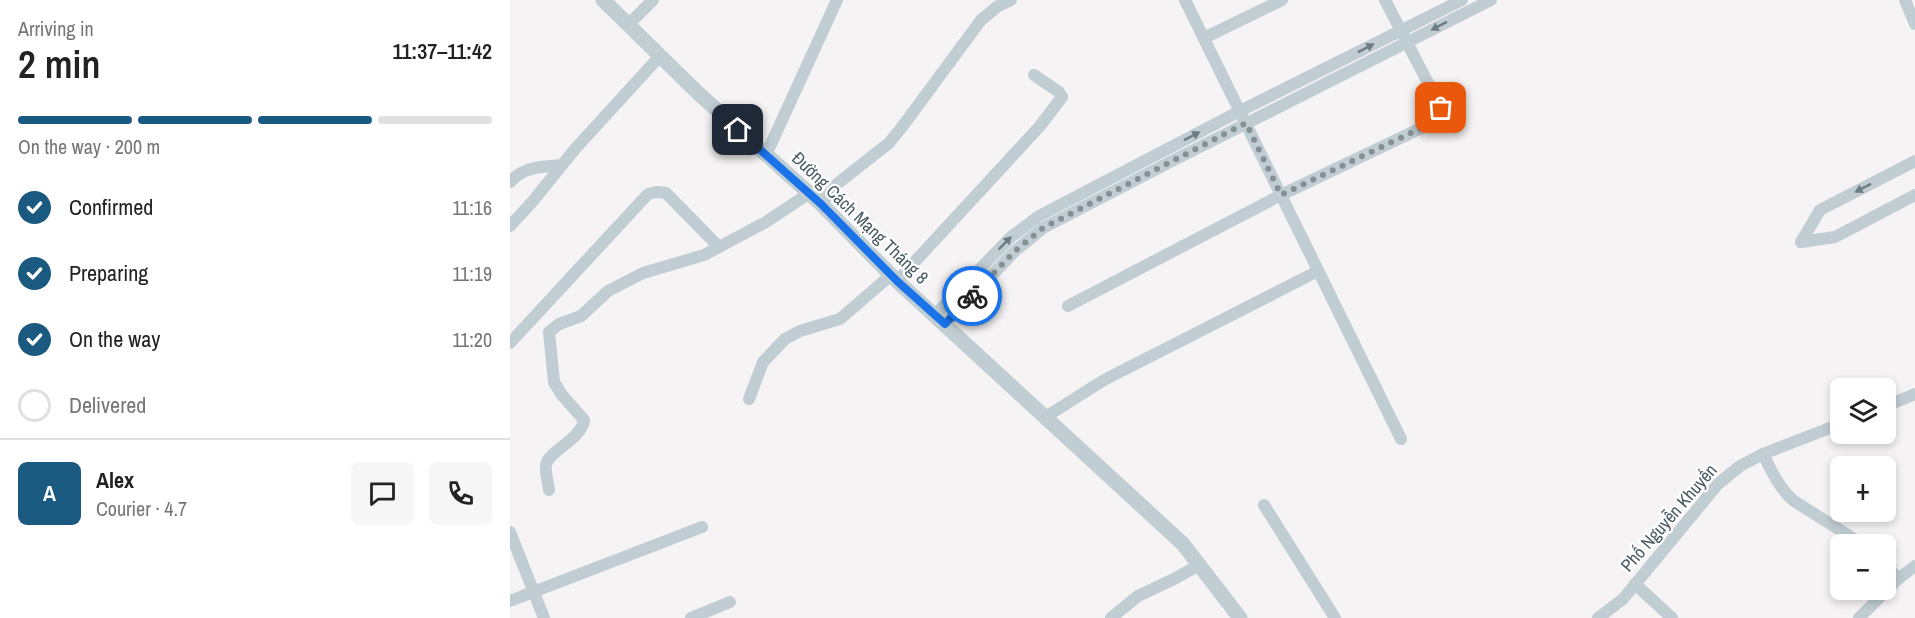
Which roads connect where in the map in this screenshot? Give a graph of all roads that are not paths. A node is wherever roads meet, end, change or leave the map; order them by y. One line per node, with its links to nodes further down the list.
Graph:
1 (603, 0): 11 (street, Đường Cách Mạng Tháng 8)
2 (653, 0): 11 (street)
3 (837, 0): 21 (street)
4 (1011, 0): 28 (street)
5 (1185, 0): 14 (street)
6 (1282, 0): 14 (street)
7 (1385, 0): 13 (street)
8 (1462, 0): 13 (street)
9 (1905, 0): 12 (street)
10 (1487, 1): 15 (street, one-way to 15)
11 (629, 24): 16 (street, Đường Cách Mạng Tháng 8)
12 (1915, 24)
13 (1400, 31): 15 (street); 18 (street, one-way to 13)
14 (1204, 38): 18 (street)
15 (1407, 42): 19 (street); 26 (street)
16 (660, 56): 21 (street, Đường Cách Mạng Tháng 8); 23 (street)
17 (1034, 75): 32 (street)
18 (1240, 111): 19 (street); 20 (street, one-way to 18)
19 (1246, 123): 20 (street); 26 (street)
20 (1171, 154): 34 (street)
21 (766, 155): 25 (street, Đường Cách Mạng Tháng 8)
22 (1915, 161): 27 (street, one-way to 27)
23 (562, 165): 24 (street); 29 (street)
24 (510, 182)
25 (808, 194): 28 (street, Đường Cách Mạng Tháng 8); 30 (street)
26 (1281, 195): 31 (street); 33 (street)
27 (1915, 195)
28 (821, 204): 32 (street, Đường Cách Mạng Tháng 8)
29 (510, 226)
30 (718, 247): 35 (street); 43 (street)
31 (1318, 271): 39 (street); 41 (street)
32 (894, 278): 34 (street, Đường Cách Mạng Tháng 8); 37 (street)
33 (1068, 306)
34 (940, 320): 39 (street, Đường Cách Mạng Tháng 8)
35 (510, 343)
36 (1915, 394): 38 (street)
37 (749, 399)
38 (1896, 402)
39 (1044, 418): 48 (street, Đường Cách Mạng Tháng 8)
40 (1830, 427): 42 (street, Phố Nguyễn Khuyến)
41 (1401, 439)
42 (1763, 454): 47 (street); 52 (street, Phố Nguyễn Khuyến)
43 (549, 489)
44 (1264, 505): 60 (street)
45 (702, 527): 53 (street)
46 (510, 532): 53 (street)
47 (1846, 534)
48 (1199, 565): 58 (street); 59 (street, Đường Cách Mạng Tháng 8)
49 (1915, 566): 51 (street)
50 (1896, 577): 51 (street)
51 (1898, 579): 63 (street)
52 (1635, 584): 61 (street, Phố Nguyễn Khuyến); 62 (street)
53 (533, 591): 54 (street); 56 (street)
54 (510, 601)
55 (730, 602): 57 (street)
56 (544, 618)
57 (691, 618)
58 (1111, 618)
59 (1240, 618)
60 (1335, 618)
61 (1598, 618)
62 (1672, 618)
63 (1859, 618)

